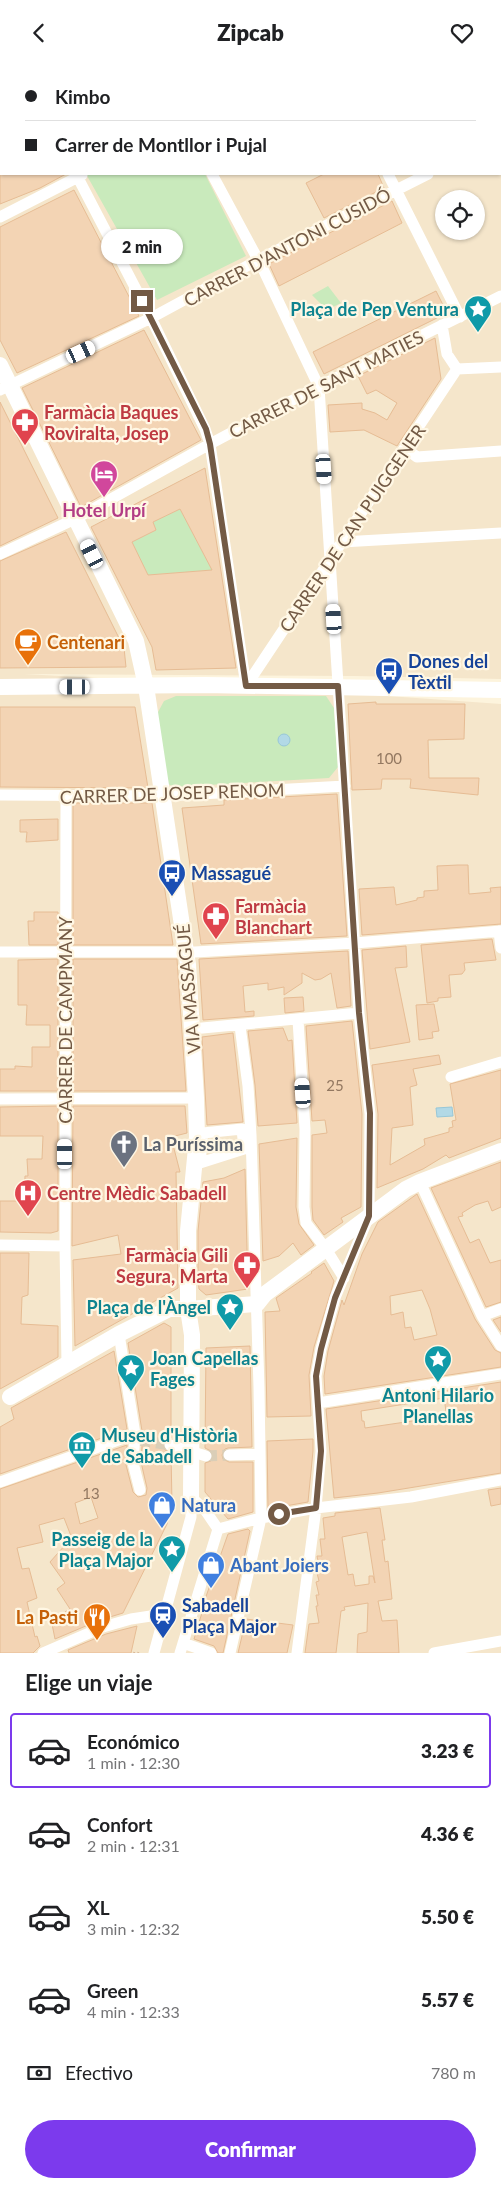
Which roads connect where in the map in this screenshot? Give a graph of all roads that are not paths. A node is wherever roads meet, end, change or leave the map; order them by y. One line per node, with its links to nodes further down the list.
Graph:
1 (79, 175): 6 (street); 10 (street)
2 (213, 175): 7 (street)
3 (389, 175): 5 (street)
4 (426, 175): 5 (street, CARRER D'ANTONI CUSIDÓ)
5 (396, 189): 7 (street, CARRER D'ANTONI CUSIDÓ); 9 (street)
6 (0, 217)
7 (258, 260): 10 (street, CARRER D'ANTONI CUSIDÓ); 15 (street)
8 (501, 296): 9 (street, CARRER DE SANT MATIES)
9 (460, 317): 11 (street, CARRER DE SANT MATIES)
10 (151, 318): 16 (street, CARRER D'ANTONI CUSIDÓ); 17 (street)
11 (442, 325): 14 (street); 15 (street, CARRER DE SANT MATIES)
12 (0, 365): 16 (street, VIA MASSAGUÉ)
13 (501, 367): 14 (street)
14 (457, 369): 18 (street, CARRER DE CAN PUIGGENER)
15 (319, 387): 17 (street, CARRER DE SANT MATIES); 24 (street)
16 (5, 388): 20 (street, VIA MASSAGUÉ)
17 (210, 444): 20 (street, CARRER DE SANT MATIES); 26 (street)
18 (405, 448): 19 (street); 22 (street, CARRER DE CAN PUIGGENER)
19 (501, 451)
20 (75, 519): 23 (street, CARRER DE SANT MATIES); 25 (street, VIA MASSAGUÉ)
21 (501, 533): 22 (street)
22 (342, 542): 24 (street, CARRER DE CAN PUIGGENER)
23 (0, 554)
24 (330, 561): 26 (street, CARRER DE CAN PUIGGENER); 27 (street)
25 (146, 686): 26 (street); 28 (street); 32 (street, VIA MASSAGUÉ)
26 (246, 686): 27 (street)
27 (338, 686): 29 (street); 30 (street)
28 (0, 687)
29 (501, 690)
30 (345, 786): 32 (street, CARRER DE JOSEP RENOM); 35 (street)
31 (0, 795): 33 (street, CARRER DE JOSEP RENOM)
32 (163, 796): 33 (street, CARRER DE JOSEP RENOM); 39 (street, VIA MASSAGUÉ)
33 (66, 797): 38 (street, CARRER DE CAMPMANY)
34 (500, 931): 35 (street); 36 (street)
35 (355, 943): 39 (street); 40 (street)
36 (501, 948)
37 (0, 952): 38 (street)
38 (65, 953): 39 (street); 48 (street, CARRER DE CAMPMANY)
39 (187, 953): 43 (street, VIA MASSAGUÉ)
40 (359, 1013): 41 (street); 51 (street)
41 (298, 1020): 42 (street); 54 (street)
42 (240, 1026): 43 (street); 57 (street)
43 (192, 1029): 46 (street, VIA MASSAGUÉ)
44 (501, 1062): 45 (street)
45 (451, 1077)
46 (196, 1098): 48 (street); 56 (street, VIA MASSAGUÉ)
47 (0, 1099): 48 (street)
48 (66, 1099): 53 (street, CARRER DE CAMPMANY)
49 (501, 1151): 50 (street)
50 (420, 1182): 51 (street); 59 (street)
51 (369, 1216): 54 (street); 55 (street)
52 (0, 1245): 53 (street)
53 (65, 1246): 62 (street, CARRER DE CAMPMANY)
54 (326, 1249): 55 (street); 57 (street)
55 (344, 1278): 65 (street)
56 (189, 1302): 57 (street); 60 (street); 68 (street, VIA MASSAGUÉ)
57 (257, 1304): 69 (street)
58 (501, 1309): 59 (street)
59 (482, 1316): 61 (street)
60 (119, 1334): 62 (street); 66 (street)
61 (501, 1346)
62 (67, 1363): 64 (street)
63 (501, 1375): 65 (street)
64 (3, 1399)
65 (318, 1403): 75 (street)
66 (138, 1437): 72 (street); 73 (street)
67 (170, 1445): 68 (street)
68 (199, 1454): 74 (street, VIA MASSAGUÉ)
69 (260, 1454): 70 (street); 76 (street)
70 (229, 1455)
71 (501, 1480): 75 (street)
72 (0, 1482)
73 (140, 1490)
74 (191, 1497): 77 (street); 78 (street)
75 (316, 1508): 76 (street); 86 (street)
76 (261, 1518): 77 (street); 85 (street)
77 (218, 1529): 80 (street)
78 (164, 1614): 81 (street); 83 (street)
79 (501, 1641): 87 (street)
80 (181, 1648): 84 (street)
81 (64, 1649): 82 (street)
82 (43, 1653)
83 (154, 1653)
84 (211, 1653)
85 (230, 1653)
86 (297, 1653)
87 (434, 1653)

